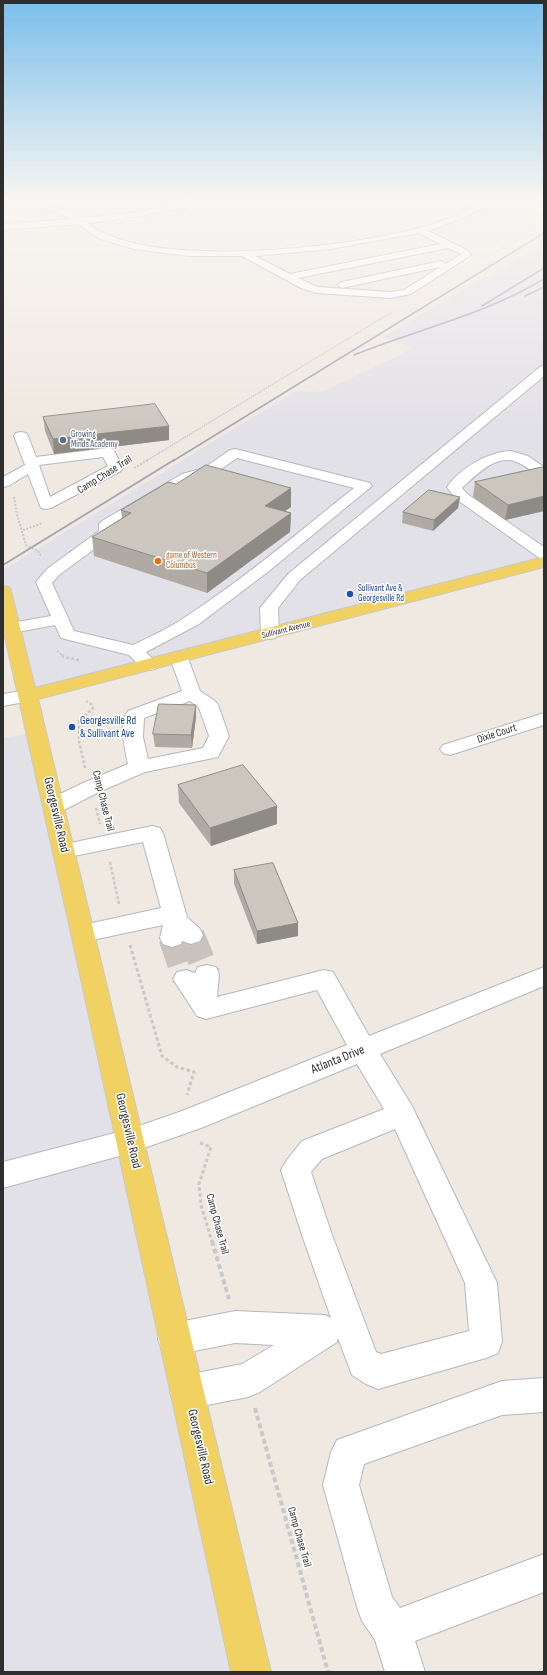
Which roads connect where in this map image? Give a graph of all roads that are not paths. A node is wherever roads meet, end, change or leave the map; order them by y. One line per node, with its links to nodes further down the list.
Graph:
1 (282, 274): 5 (street)
2 (308, 274): 5 (street)
3 (391, 274): 6 (street)
4 (435, 274): 6 (street)
5 (289, 278): 6 (street)
6 (317, 290)
7 (544, 370): 20 (street)
8 (21, 436): 11 (street)
9 (71, 457): 11 (street); 14 (street); 14 (street)
10 (7, 463): 11 (street)
11 (30, 466): 13 (street); 14 (street)
12 (544, 473): 15 (street)
13 (3, 482)
14 (83, 485)
15 (544, 554)
16 (544, 562): 20 (main road, Sullivant Avenue)
17 (3, 591): 19 (main road, Georgesville Road)
18 (57, 620): 19 (street); 21 (street); 21 (street)
19 (12, 628): 25 (main road, Georgesville Road)
20 (270, 634): 22 (main road, Sullivant Avenue)
21 (135, 651): 23 (street)
22 (179, 658): 23 (main road, Sullivant Avenue); 24 (street)
23 (149, 665): 25 (main road, Sullivant Avenue)
24 (192, 694): 29 (street); 29 (street)
25 (28, 696): 26 (street); 30 (main road, Georgesville Road)
26 (3, 700)
27 (544, 719): 28 (street, Dixie Court)
28 (450, 750)
29 (139, 767): 30 (street)
30 (54, 806): 31 (main road, Georgesville Road)
31 (64, 851): 32 (main road, Georgesville Road); 32 (street)
32 (83, 933): 37 (main road, Georgesville Road)
33 (544, 976): 35 (street, Atlanta Drive)
34 (197, 977): 35 (street)
35 (363, 1050): 36 (street); 37 (street, Atlanta Drive)
36 (402, 1114): 39 (street); 39 (street)
37 (130, 1141): 38 (street, Atlanta Drive); 40 (main road, Georgesville Road)
38 (3, 1175)
39 (337, 1328): 40 (street); 41 (street)
40 (174, 1339): 41 (main road, Georgesville Road)
41 (187, 1392): 45 (main road, Georgesville Road)
42 (544, 1394): 44 (street)
43 (544, 1573): 44 (street)
44 (392, 1630): 46 (street)
45 (251, 1672)
46 (405, 1672)

